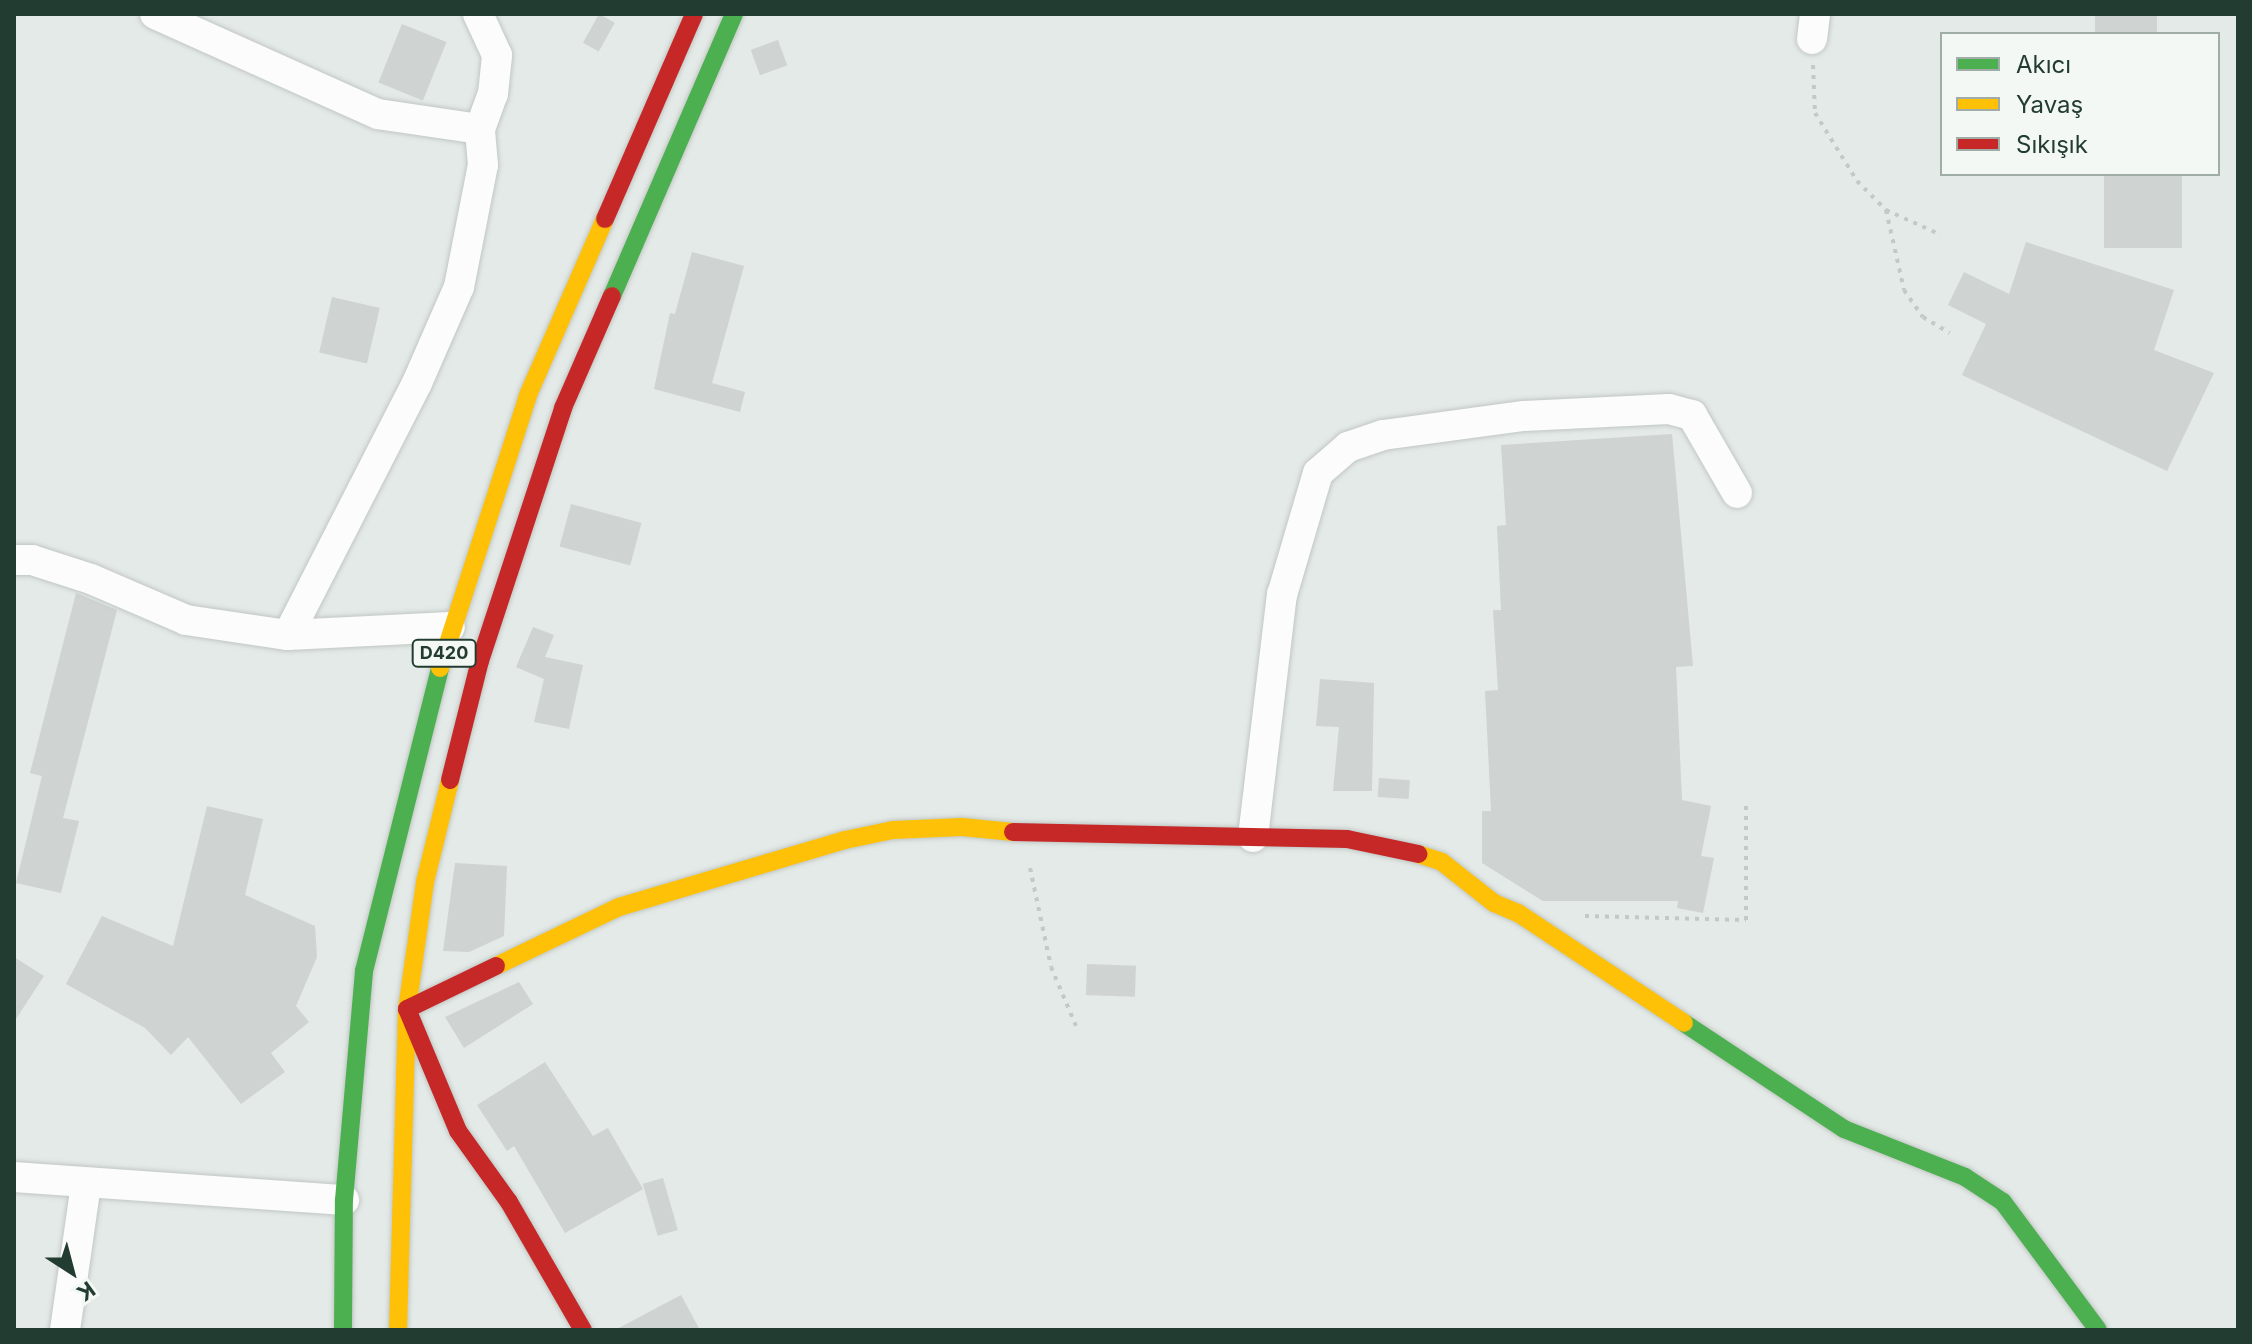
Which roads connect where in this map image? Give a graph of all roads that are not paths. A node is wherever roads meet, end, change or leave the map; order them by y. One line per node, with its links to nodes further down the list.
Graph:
1 (155, 14): 5 (street)
2 (478, 14): 5 (street)
3 (694, 14): 8 (main road, D420)
4 (734, 14): 11 (main road, D420)
5 (480, 129): 9 (street)
6 (1737, 493): 10 (street)
7 (14, 560): 9 (street)
8 (450, 627): 9 (street); 14 (main road, D420)
9 (288, 635)
10 (1253, 837): 11 (main road); 19 (main road)
11 (407, 1009): 17 (main road, D420); 18 (main road)
12 (14, 1177): 13 (street)
13 (86, 1185): 14 (street); 15 (street)
14 (344, 1200): 16 (main road, D420)
15 (65, 1330)
16 (343, 1330)
17 (398, 1330)
18 (583, 1330)
19 (2098, 1330)

